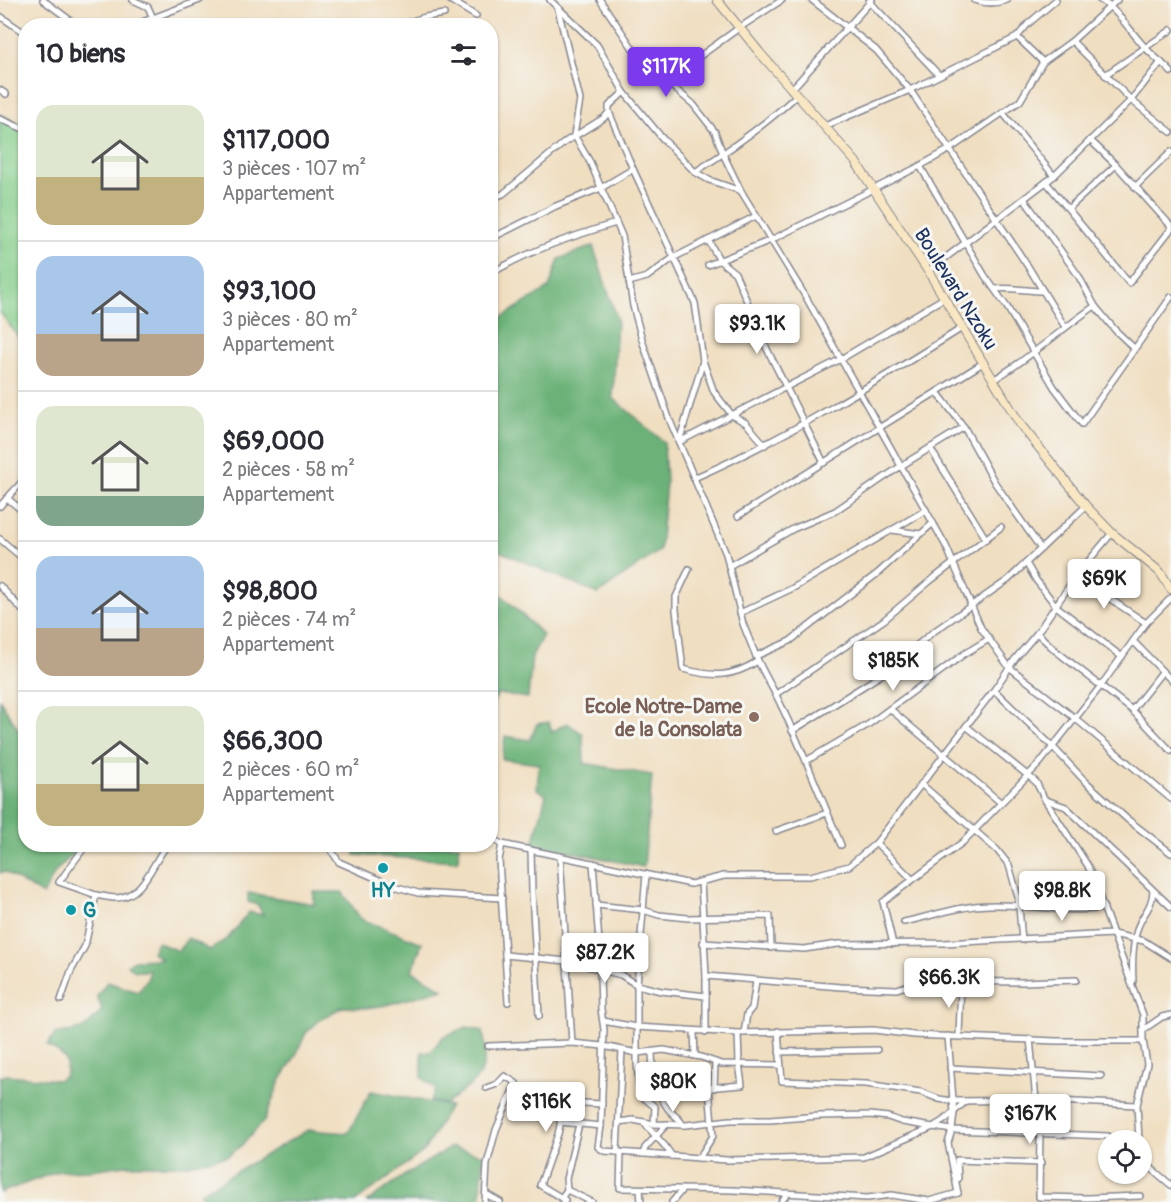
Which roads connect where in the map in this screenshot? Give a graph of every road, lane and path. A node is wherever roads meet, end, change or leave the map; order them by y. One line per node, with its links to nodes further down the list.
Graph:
1 (43, 0): 22 (street)
2 (133, 0): 16 (street)
3 (200, 0): 23 (street)
4 (450, 0): 21 (street)
5 (550, 0): 18 (street)
6 (600, 0): 52 (street)
7 (717, 0): 26 (street, Boulevard Nzoku)
8 (782, 0): 26 (street)
9 (812, 0): 27 (street)
10 (974, 0): 11 (street)
11 (1006, 0)
12 (1056, 0): 29 (street)
13 (1100, 0): 17 (street)
14 (1117, 0): 17 (street)
15 (870, 1): 27 (street); 36 (street)
16 (141, 2): 23 (street)
17 (1111, 6): 30 (street); 31 (street)
18 (557, 7): 39 (street); 48 (street)
19 (444, 14): 24 (street)
20 (0, 16): 25 (street)
21 (476, 16)
22 (67, 18)
23 (153, 18)
24 (422, 18)
25 (18, 28)
26 (739, 28): 34 (street); 40 (street, Boulevard Nzoku)
27 (846, 28): 38 (street); 40 (street)
28 (1171, 30): 31 (street)
29 (1017, 37): 32 (street); 36 (street)
30 (1072, 41): 32 (street); 37 (street)
31 (1145, 48): 33 (street); 37 (street)
32 (1043, 62): 43 (street)
33 (1161, 62): 35 (street); 41 (street)
34 (689, 64)
35 (1171, 72)
36 (939, 75): 38 (street)
37 (1105, 75): 41 (street)
38 (910, 90): 45 (street); 50 (street)
39 (624, 92): 42 (street); 56 (street)
40 (794, 93): 45 (street, Boulevard Nzoku); 52 (street)
41 (1131, 100): 47 (street); 49 (street)
42 (609, 112): 48 (street); 55 (street)
43 (1003, 113): 50 (street); 57 (street)
44 (0, 119): 46 (street)
45 (825, 126): 61 (street, Boulevard Nzoku)
46 (18, 127)
47 (1171, 132)
48 (574, 135): 60 (street); 63 (street)
49 (1090, 140): 53 (street); 57 (street)
50 (950, 149): 54 (street); 67 (street)
51 (1171, 152): 59 (street)
52 (723, 154): 56 (street); 62 (street)
53 (1116, 165): 59 (street); 65 (street)
54 (920, 166): 61 (street); 73 (street)
55 (633, 169): 60 (street); 74 (street)
56 (695, 172): 62 (street)
57 (1053, 176): 58 (street)
58 (1046, 182): 64 (street); 65 (street)
59 (1135, 187): 69 (street)
60 (601, 188): 68 (street); 70 (street)
61 (873, 188): 72 (street); 78 (street, Boulevard Nzoku)
62 (741, 191): 66 (street)
63 (498, 196)
64 (1024, 199): 67 (street); 84 (street)
65 (1069, 208): 69 (street)
66 (756, 216): 71 (street); 72 (street)
67 (996, 219): 73 (street); 81 (street)
68 (616, 223): 77 (street); 79 (street)
69 (1171, 227)
70 (498, 235)
71 (708, 240): 74 (street); 75 (street)
72 (771, 240): 75 (street); 89 (street)
73 (965, 243): 78 (street); 80 (street)
74 (673, 258): 79 (street); 90 (street)
75 (720, 261): 76 (street); 93 (street)
76 (708, 265)
77 (498, 269)
78 (928, 272): 83 (street, Boulevard Nzoku)
79 (629, 282): 100 (street)
80 (995, 289): 81 (street); 88 (street)
81 (1043, 291): 85 (street)
82 (1171, 297): 87 (street)
83 (944, 298): 86 (street, Boulevard Nzoku); 89 (street)
84 (1095, 306): 85 (street); 87 (street)
85 (1065, 327): 88 (street)
86 (962, 328): 91 (street, Boulevard Nzoku); 94 (street)
87 (1134, 348): 88 (street)
88 (1034, 353): 92 (street)
89 (841, 359): 93 (street); 94 (street)
90 (703, 361): 96 (street); 100 (street)
91 (983, 363): 92 (street, Boulevard Nzoku); 95 (street)
92 (993, 380): 109 (street, Boulevard Nzoku)
93 (787, 387): 96 (street); 97 (street)
94 (860, 392): 97 (street); 99 (street)
95 (937, 392): 98 (street); 99 (street)
96 (732, 415): 100 (street); 101 (street)
97 (806, 423): 101 (street); 103 (street)
98 (964, 427): 102 (street); 120 (street)
99 (880, 428): 103 (street); 104 (street)
100 (679, 442): 105 (street)
101 (765, 445): 105 (street)
102 (930, 448): 104 (street); 118 (street)
103 (824, 463): 112 (street)
104 (901, 466): 111 (street); 124 (street)
105 (694, 478): 124 (street)
106 (18, 486): 107 (street)
107 (7, 498): 108 (street); 110 (street)
108 (0, 506)
109 (1086, 506): 116 (street, Boulevard Nzoku); 120 (street)
110 (18, 507)
111 (926, 510): 113 (street); 115 (street)
112 (738, 516)
113 (933, 523): 117 (street); 123 (street)
114 (1000, 527): 118 (street)
115 (890, 530): 117 (street); 135 (street)
116 (1112, 533): 126 (street, Boulevard Nzoku); 128 (street)
117 (922, 534): 141 (street)
118 (986, 539): 123 (street)
119 (0, 540): 121 (street)
120 (1041, 549): 122 (street)
121 (18, 555)
122 (1026, 563): 132 (street); 134 (street)
123 (954, 564): 132 (street); 147 (street)
124 (729, 566): 135 (street)
125 (689, 569): 141 (street)
126 (1160, 572): 127 (street); 130 (street, Boulevard Nzoku)
127 (1171, 575)
128 (1076, 576): 134 (street); 136 (street)
129 (0, 586): 133 (street)
130 (1171, 589)
131 (1171, 598): 136 (street)
132 (971, 604): 138 (street); 152 (street)
133 (18, 605)
134 (1056, 606): 137 (street); 140 (street)
135 (740, 613): 141 (street)
136 (1146, 623): 139 (street)
137 (1037, 633): 142 (street); 145 (street)
138 (989, 639): 142 (street); 148 (street)
139 (1133, 641): 140 (street); 143 (street)
140 (1122, 657): 145 (street)
141 (757, 659): 147 (street)
142 (1009, 667): 146 (street); 150 (street)
143 (1162, 672): 144 (street); 149 (street)
144 (1171, 680)
145 (1100, 687): 149 (street); 150 (street)
146 (994, 690): 151 (street); 153 (street)
147 (776, 694): 152 (street)
148 (890, 709): 155 (street); 156 (street)
149 (1132, 710): 154 (street)
150 (1076, 719): 153 (street); 159 (street)
151 (966, 726): 155 (street); 157 (street)
152 (792, 731): 156 (street)
153 (1053, 747): 157 (street); 173 (street)
154 (1171, 751)
155 (945, 754): 158 (street); 161 (street)
156 (806, 761): 162 (street)
157 (1027, 774): 160 (street); 161 (street)
158 (921, 784): 163 (street); 166 (street)
159 (1171, 799)
160 (1045, 800): 179 (street); 185 (street)
161 (1000, 802): 163 (street)
162 (827, 813): 164 (street); 168 (street)
163 (974, 830): 177 (street); 183 (street)
164 (776, 831)
165 (498, 842): 167 (street)
166 (876, 843): 177 (street); 178 (street)
167 (502, 844): 169 (street); 181 (street)
168 (841, 845)
169 (531, 850): 174 (street); 196 (street)
170 (81, 852): 180 (street)
171 (163, 852): 180 (street)
172 (332, 852): 181 (street)
173 (1171, 853)
174 (560, 856): 175 (street); 198 (street)
175 (593, 863): 176 (street); 182 (street)
176 (646, 874): 178 (street); 186 (street)
177 (912, 879): 193 (street)
178 (700, 882): 187 (street)
179 (1153, 891): 184 (street); 190 (street)
180 (96, 895): 207 (street)
181 (502, 898): 195 (street)
182 (596, 905): 186 (street); 199 (street)
183 (1020, 905): 185 (street); 188 (street); 191 (street)
184 (1171, 907)
185 (1104, 908): 189 (street)
186 (644, 910): 187 (street); 204 (street)
187 (703, 917): 192 (street); 194 (street)
188 (904, 922)
189 (1113, 934): 190 (street); 191 (street); 205 (street)
190 (1135, 939): 197 (street); 205 (street)
191 (1022, 940): 193 (street)
192 (703, 943): 194 (street); 200 (street)
193 (893, 944): 194 (street)
194 (771, 948)
195 (505, 955): 196 (street); 208 (street)
196 (537, 958): 198 (street); 210 (street)
197 (1171, 958)
198 (567, 961): 199 (street); 222 (street)
199 (599, 969): 204 (street); 211 (street)
200 (706, 976): 202 (street); 206 (street)
201 (1076, 980): 203 (street)
202 (756, 981): 203 (street); 217 (street)
203 (961, 983): 219 (street)
204 (637, 985): 206 (street); 212 (street)
205 (1133, 988): 213 (street)
206 (706, 996): 216 (street)
207 (61, 1000)
208 (508, 1002)
209 (1171, 1015): 213 (street)
210 (539, 1016)
211 (603, 1021): 212 (street); 224 (street)
212 (636, 1027): 214 (street); 229 (street)
213 (1143, 1030): 221 (street)
214 (694, 1031): 216 (street); 230 (street)
215 (778, 1031): 217 (street); 218 (street); 228 (street)
216 (706, 1032): 217 (street)
217 (741, 1033): 232 (street)
218 (948, 1035): 219 (street); 234 (street)
219 (959, 1036): 220 (street)
220 (1030, 1040): 221 (street); 235 (street)
221 (1143, 1041): 245 (street)
222 (572, 1043): 223 (street); 224 (street)
223 (488, 1046)
224 (603, 1046): 225 (street); 244 (street)
225 (622, 1050): 229 (street); 248 (street)
226 (877, 1050): 228 (street)
227 (652, 1052): 229 (street); 230 (street); 238 (street)
228 (779, 1052): 233 (street)
229 (637, 1053): 240 (street)
230 (695, 1056): 231 (street)
231 (715, 1062): 232 (street); 239 (street)
232 (739, 1063): 233 (street); 239 (street)
233 (780, 1065): 242 (street)
234 (950, 1068): 235 (street); 242 (street)
235 (1033, 1072): 236 (street); 241 (street)
236 (1101, 1076)
237 (486, 1088): 274 (street)
238 (657, 1088): 239 (street); 240 (street); 254 (street)
239 (711, 1088): 250 (street)
240 (641, 1091): 252 (street)
241 (1035, 1100): 243 (street); 245 (street)
242 (952, 1101): 243 (street); 246 (street)
243 (967, 1101): 246 (street)
244 (602, 1104): 247 (street); 255 (street)
245 (1137, 1105): 258 (street)
246 (954, 1113): 256 (street); 257 (street)
247 (560, 1122): 251 (street); 276 (street)
248 (618, 1122): 249 (street); 262 (street)
249 (643, 1122): 252 (street); 260 (street)
250 (713, 1122): 254 (street); 256 (street); 265 (street)
251 (579, 1124): 255 (street); 270 (street)
252 (654, 1124): 253 (street)
253 (667, 1124): 254 (street); 260 (street)
254 (683, 1125)
255 (601, 1126): 262 (street)
256 (933, 1127): 257 (street); 265 (street)
257 (952, 1130): 259 (street); 273 (street)
258 (1138, 1130)
259 (1040, 1133): 261 (street); 266 (street)
260 (656, 1136): 263 (street); 264 (street)
261 (1098, 1136)
262 (619, 1152): 263 (street); 269 (street)
263 (643, 1154): 264 (street)
264 (672, 1156): 265 (street)
265 (699, 1158)
266 (1041, 1163): 273 (street); 275 (street)
267 (1152, 1169): 268 (street)
268 (1171, 1185)
269 (640, 1189): 271 (street); 280 (street)
270 (567, 1190): 276 (street); 279 (street)
271 (682, 1190): 272 (street); 281 (street)
272 (788, 1193): 273 (street); 282 (street)
273 (958, 1193)
274 (486, 1194): 277 (street); 278 (street)
275 (1140, 1196)
276 (562, 1200)
277 (486, 1202)
278 (500, 1202)
279 (592, 1202)
280 (641, 1202)
281 (672, 1202)
282 (781, 1202)

